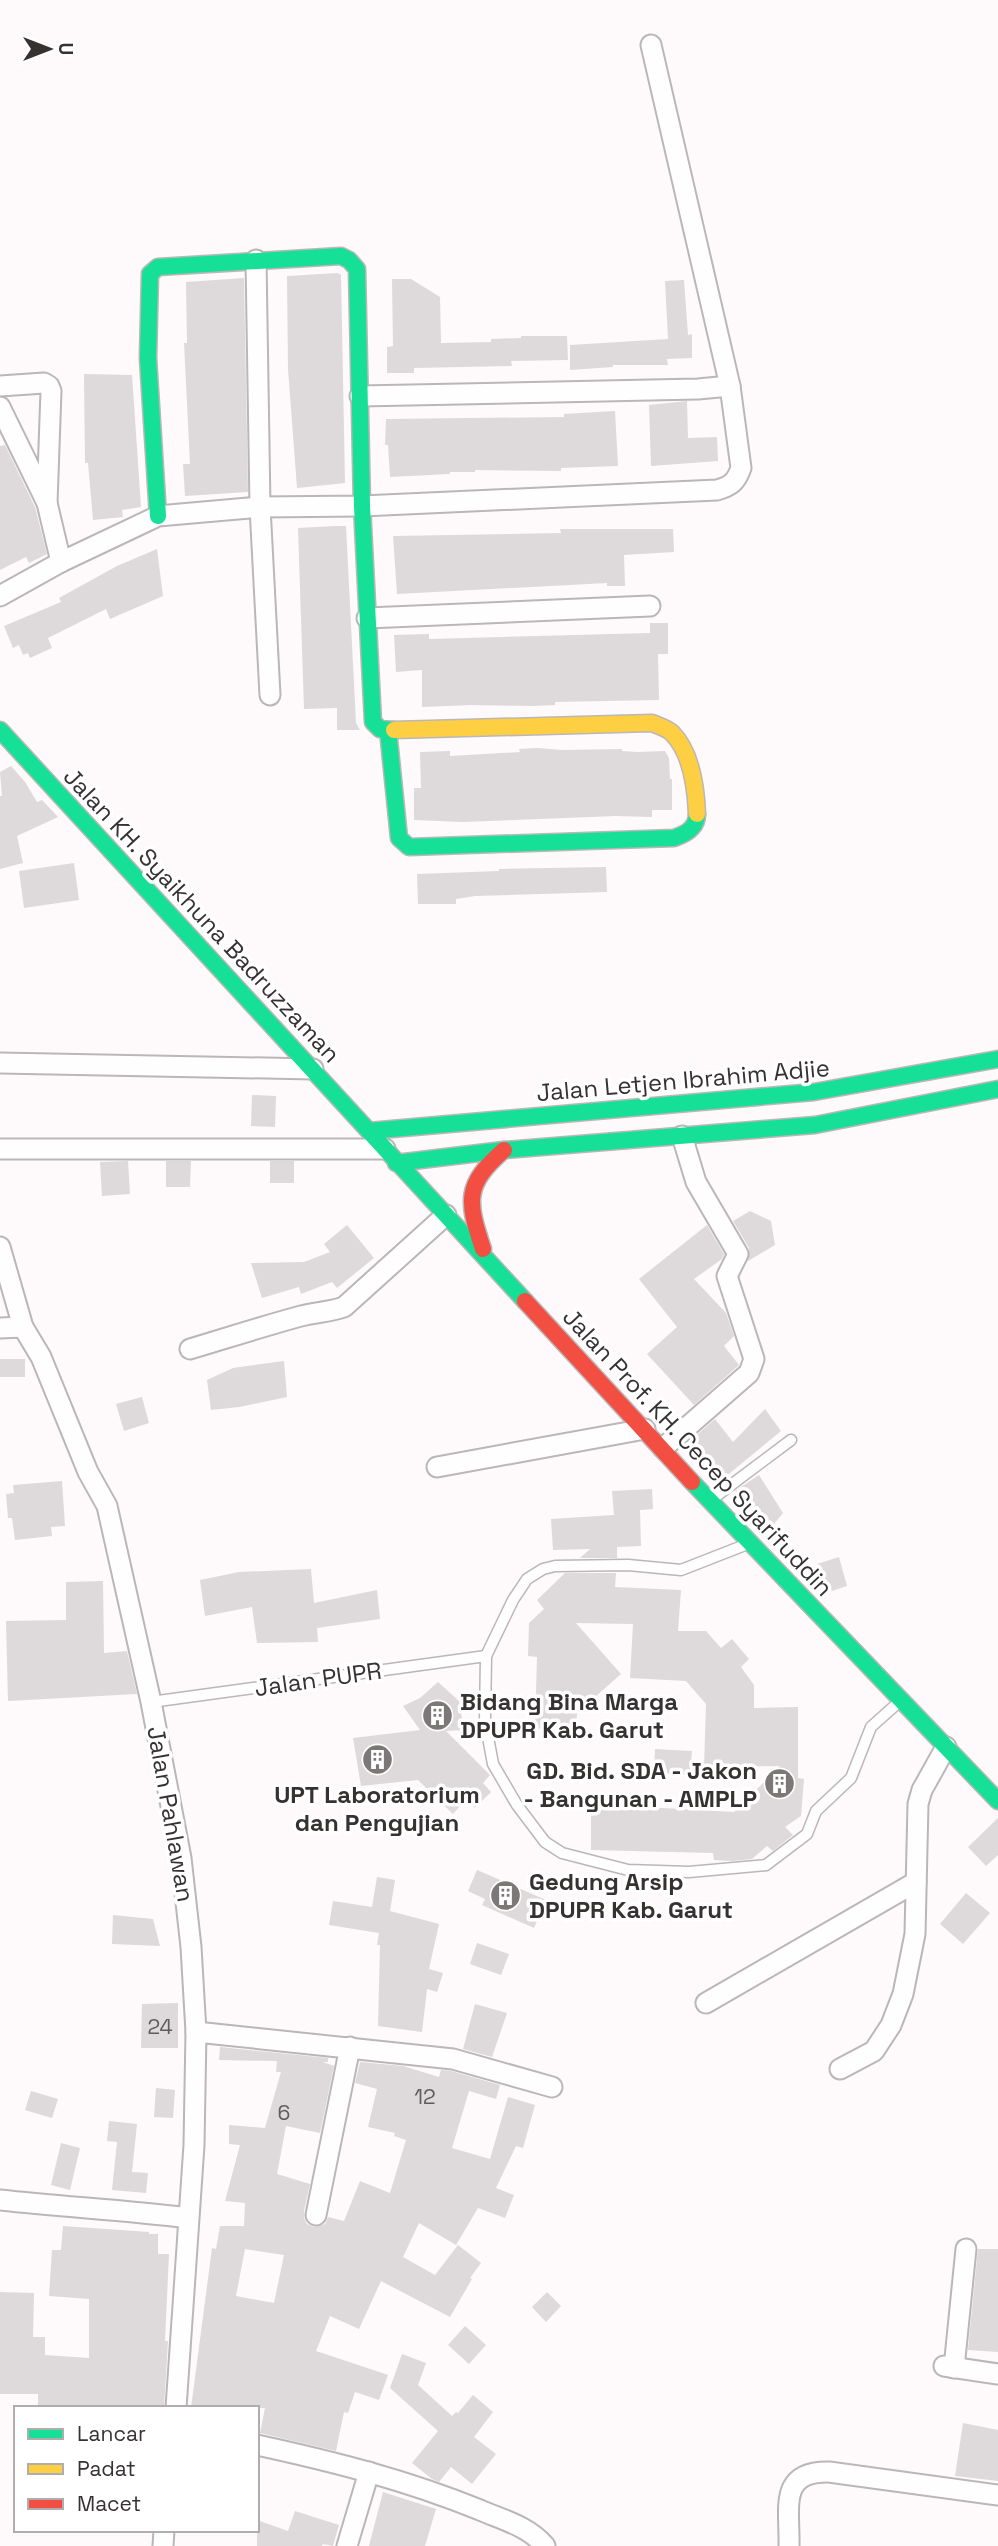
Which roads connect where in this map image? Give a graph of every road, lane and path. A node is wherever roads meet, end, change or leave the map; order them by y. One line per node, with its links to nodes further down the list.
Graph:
1 (650, 45): 4 (street)
2 (256, 260): 5 (street); 9 (street); 10 (street)
3 (0, 386): 7 (street)
4 (730, 386): 5 (street); 8 (street)
5 (360, 396): 8 (street)
6 (0, 407): 7 (street)
7 (47, 503): 11 (street)
8 (362, 506): 9 (street); 14 (street)
9 (260, 507): 10 (street); 15 (street)
10 (158, 516): 11 (street)
11 (61, 562): 12 (street)
12 (0, 596)
13 (650, 606): 14 (street)
14 (367, 618): 17 (street)
15 (270, 695)
16 (0, 730): 20 (street, Jalan KH. Syaikhuna Badruzzaman)
17 (388, 730): 17 (street)
18 (998, 1059): 22 (street, Jalan Letjen Ibrahim Adjie)
19 (0, 1063): 20 (street)
20 (313, 1069): 22 (street, Jalan KH. Syaikhuna Badruzzaman)
21 (998, 1089): 23 (street)
22 (369, 1131): 26 (street, Jalan Prof. KH. Cecep Syarifuddin)
23 (682, 1136): 25 (street); 35 (street)
24 (0, 1149): 26 (street)
25 (504, 1150): 26 (street); 29 (street)
26 (390, 1156): 27 (street, Jalan Prof. KH. Cecep Syarifuddin)
27 (446, 1215): 29 (street, Jalan Prof. KH. Cecep Syarifuddin); 32 (street)
28 (0, 1247): 30 (street, Jalan Pahlawan)
29 (486, 1258): 33 (street, Jalan Prof. KH. Cecep Syarifuddin)
30 (23, 1327): 31 (street); 41 (street, Jalan Pahlawan)
31 (0, 1328)
32 (190, 1349)
33 (645, 1429): 35 (street, Jalan Prof. KH. Cecep Syarifuddin); 36 (street)
34 (791, 1440): 37 (lane)
35 (663, 1448): 37 (street, Jalan Prof. KH. Cecep Syarifuddin)
36 (438, 1467)
37 (710, 1501): 38 (street, Jalan Prof. KH. Cecep Syarifuddin)
38 (749, 1543): 39 (lane); 40 (street, Jalan Prof. KH. Cecep Syarifuddin)
39 (486, 1656): 40 (lane); 41 (lane, Jalan PUPR)
40 (901, 1700): 42 (street, Jalan Prof. KH. Cecep Syarifuddin)
41 (151, 1702): 47 (street, Jalan Pahlawan)
42 (946, 1747): 43 (street, Jalan Prof. KH. Cecep Syarifuddin); 45 (street)
43 (991, 1782): 44 (street, Jalan Prof. KH. Cecep Syarifuddin)
44 (998, 1801)
45 (916, 1882): 46 (street); 49 (street)
46 (706, 2003)
47 (196, 2032): 48 (street); 53 (street, Jalan Pahlawan)
48 (350, 2047): 50 (street); 52 (street)
49 (840, 2069)
50 (552, 2087)
51 (0, 2200): 53 (street)
52 (316, 2215)
53 (188, 2218): 56 (street, Jalan Pahlawan)
54 (966, 2249): 55 (street)
55 (998, 2374)
56 (176, 2406)
57 (259, 2445): 58 (street)
58 (369, 2472): 60 (street); 61 (street)
59 (998, 2495): 62 (street)
60 (347, 2546)
61 (545, 2546)
62 (789, 2546)

